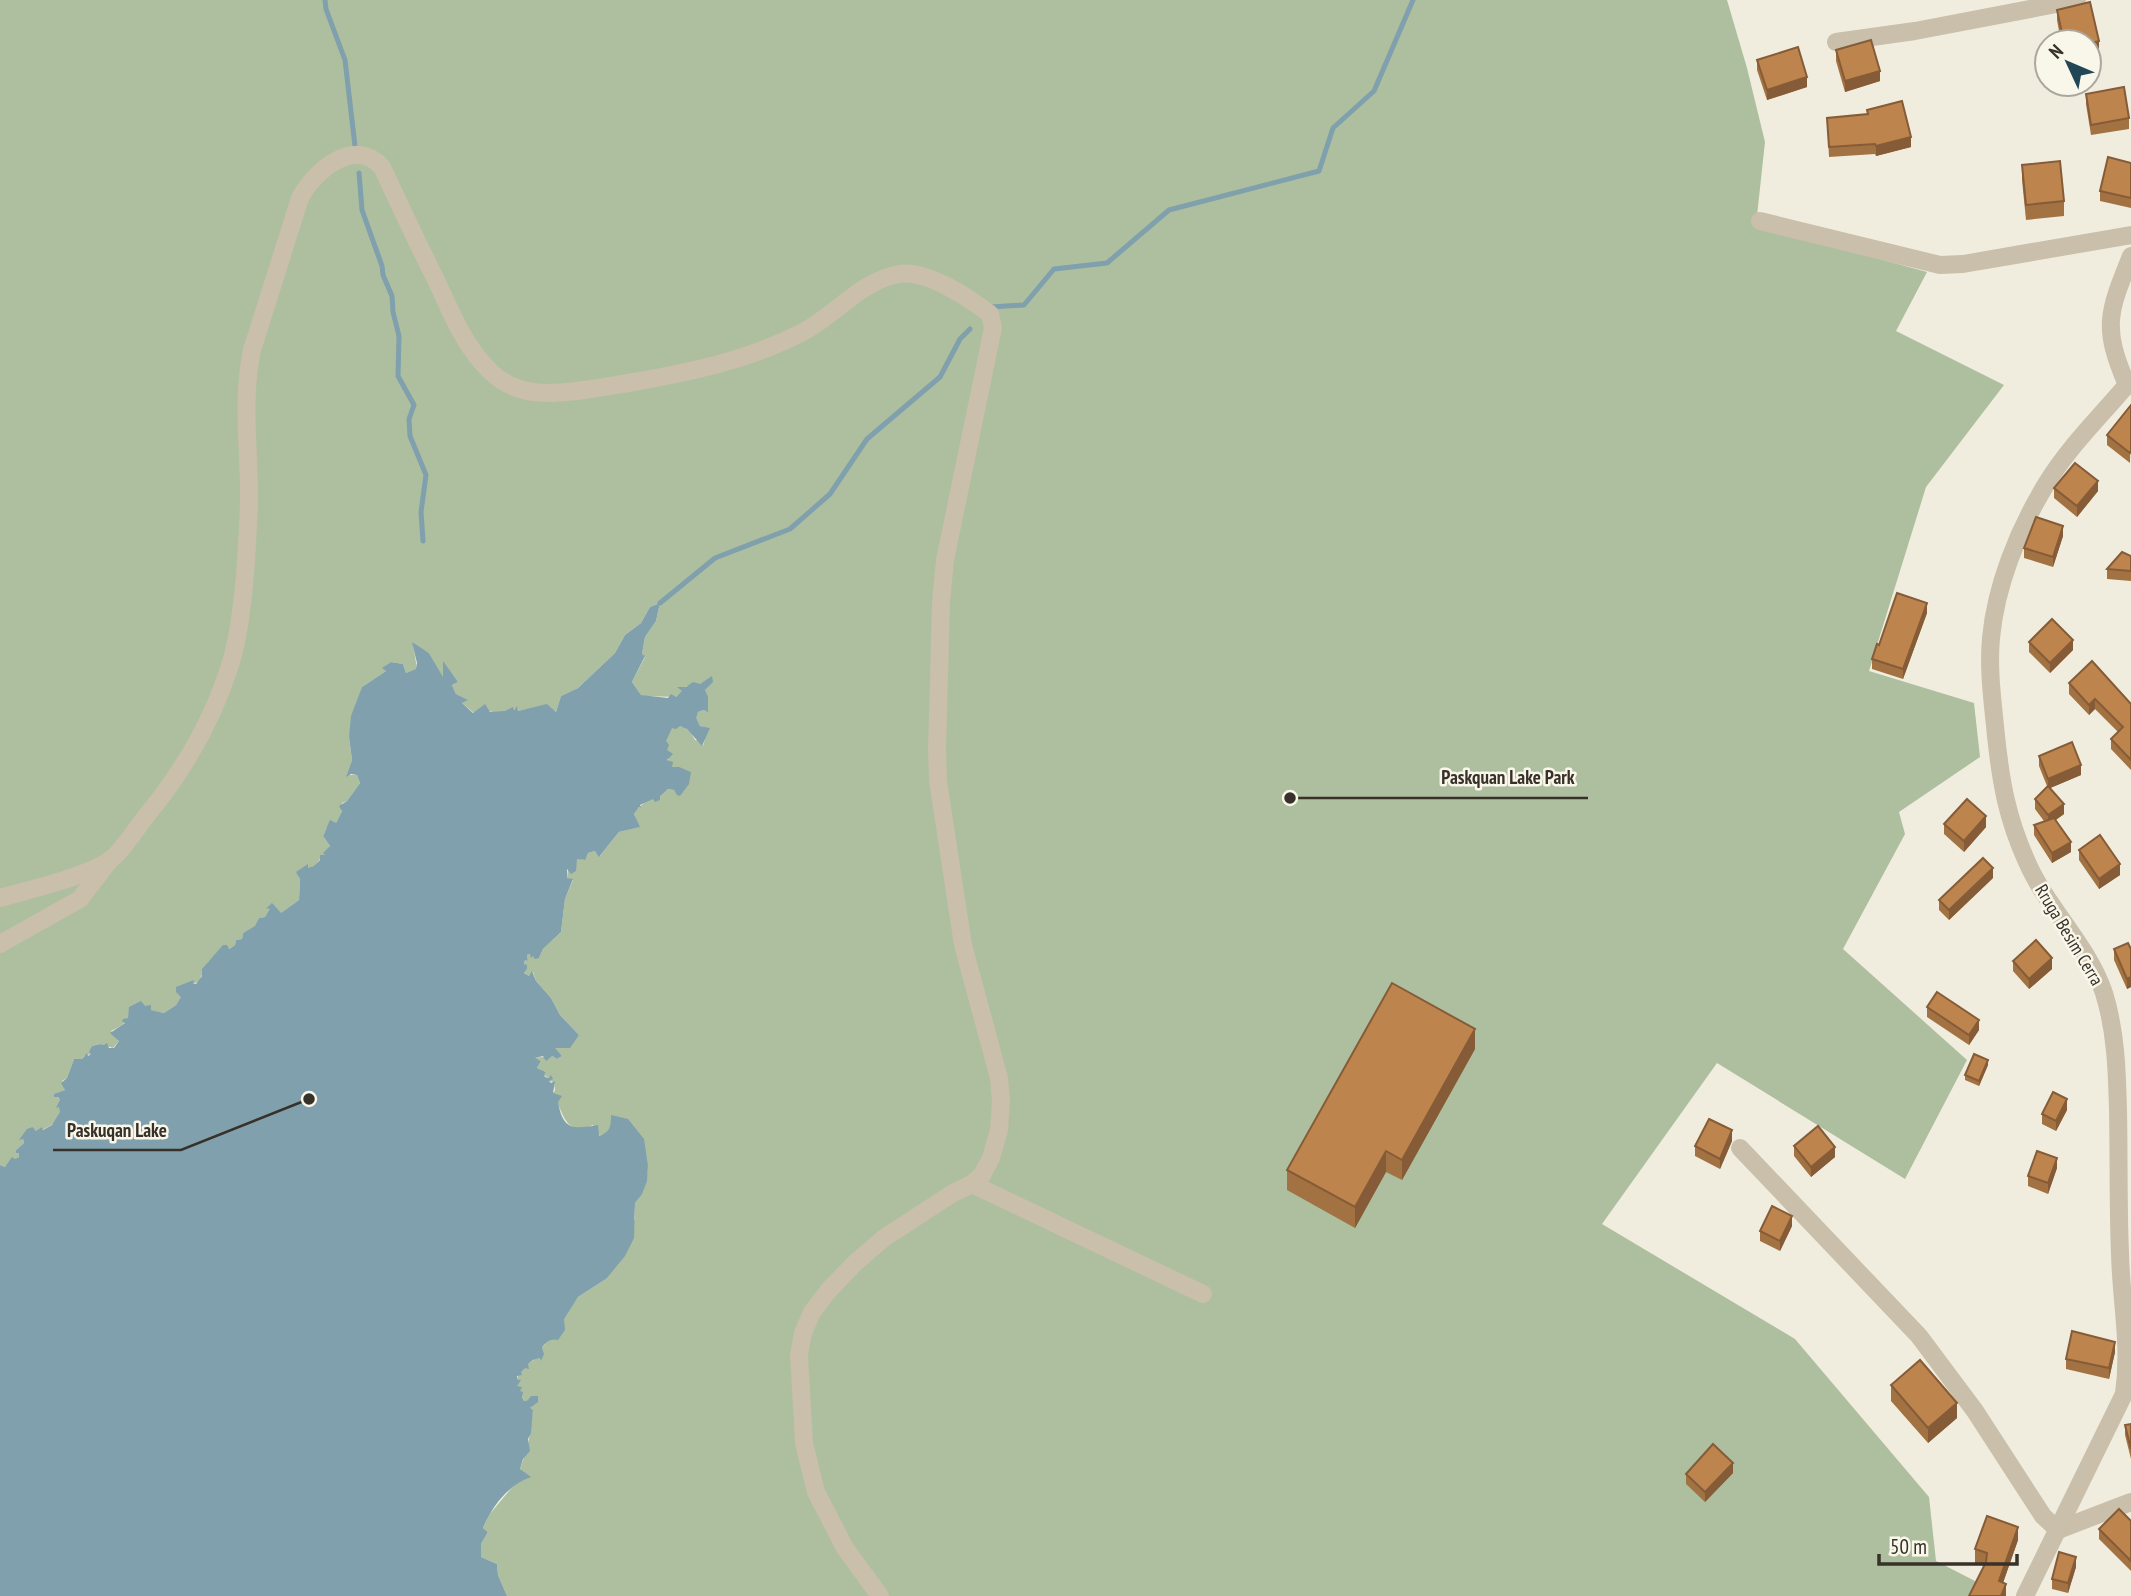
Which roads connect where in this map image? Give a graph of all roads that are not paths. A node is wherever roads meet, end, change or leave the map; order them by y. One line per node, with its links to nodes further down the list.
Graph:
1 (2077, 0): 2 (street)
2 (1836, 42)
3 (1760, 221): 4 (street)
4 (2131, 235)
5 (2131, 256): 6 (street)
6 (2129, 383): 12 (street, Rruga Besim Cerra)
7 (111, 860): 8 (street); 9 (street); 11 (street)
8 (0, 898)
9 (0, 944)
10 (1740, 1148): 15 (street)
11 (972, 1184): 13 (street); 16 (street)
12 (2125, 1252): 15 (street, Rruga Besim Cerra)
13 (1203, 1294)
14 (2127, 1509): 15 (street)
15 (2057, 1530): 17 (street, Rruga Besim Cerra)
16 (880, 1596)
17 (2025, 1596)

